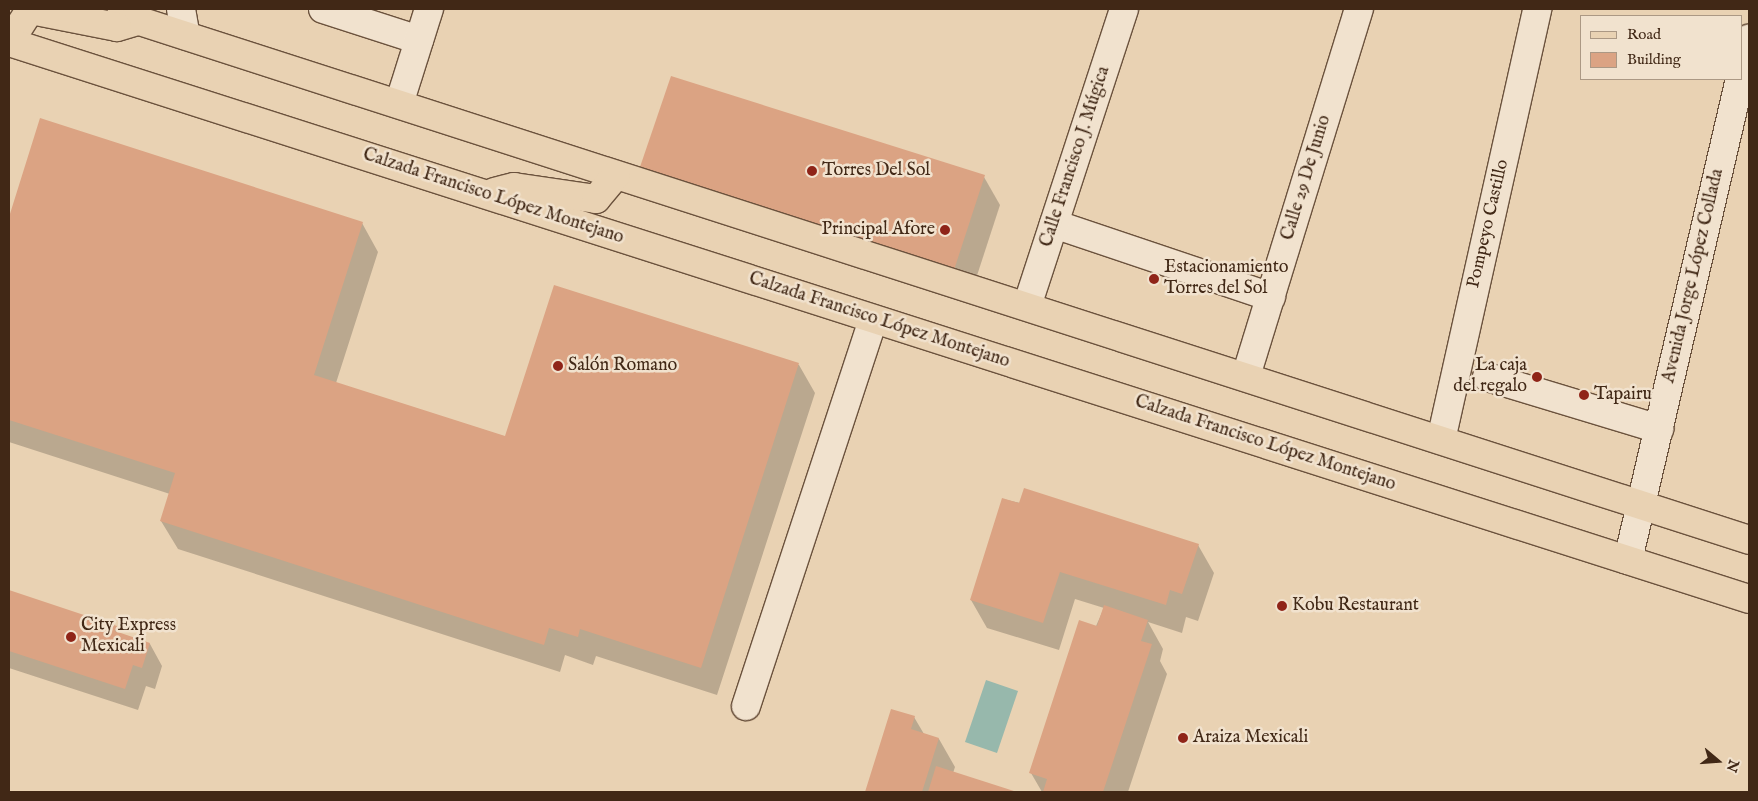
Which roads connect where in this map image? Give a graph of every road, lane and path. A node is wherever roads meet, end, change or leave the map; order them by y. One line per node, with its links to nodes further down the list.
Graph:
1 (100, 9): 8 (main road)
2 (181, 9): 9 (street)
3 (323, 9): 11 (street)
4 (429, 9): 11 (street)
5 (1124, 9): 18 (street, Calle Francisco J. Múgica)
6 (1359, 9): 19 (street, Calle 29 De Junio)
7 (1537, 9): 25 (street, Pompeyo Castillo)
8 (137, 20): 9 (main road); 12 (main road)
9 (186, 36): 15 (main road)
10 (1749, 39): 13 (street)
11 (418, 40): 15 (street)
12 (9, 42): 17 (main road, Calzada Francisco López Montejano)
13 (1743, 66)
14 (1740, 80): 24 (street, Avenida Jorge López Collada)
15 (399, 104): 16 (main road)
16 (616, 175): 17 (main road); 20 (main road)
17 (482, 194): 21 (main road, Calzada Francisco López Montejano)
18 (1054, 224): 19 (street); 20 (street, Calle Francisco J. Múgica)
19 (1270, 297): 22 (street, Calle 29 De Junio)
20 (1027, 306): 22 (main road)
21 (873, 319): 28 (main road, Calzada Francisco López Montejano); 30 (street)
22 (1246, 376): 25 (main road)
23 (1486, 377): 24 (street)
24 (1659, 429): 26 (street, Avenida Jorge López Collada)
25 (1441, 440): 26 (main road)
26 (1640, 506): 27 (main road); 28 (street, Avenida Jorge López Collada)
27 (1749, 540)
28 (1628, 560): 29 (main road, Calzada Francisco López Montejano)
29 (1749, 599)
30 (746, 706)

